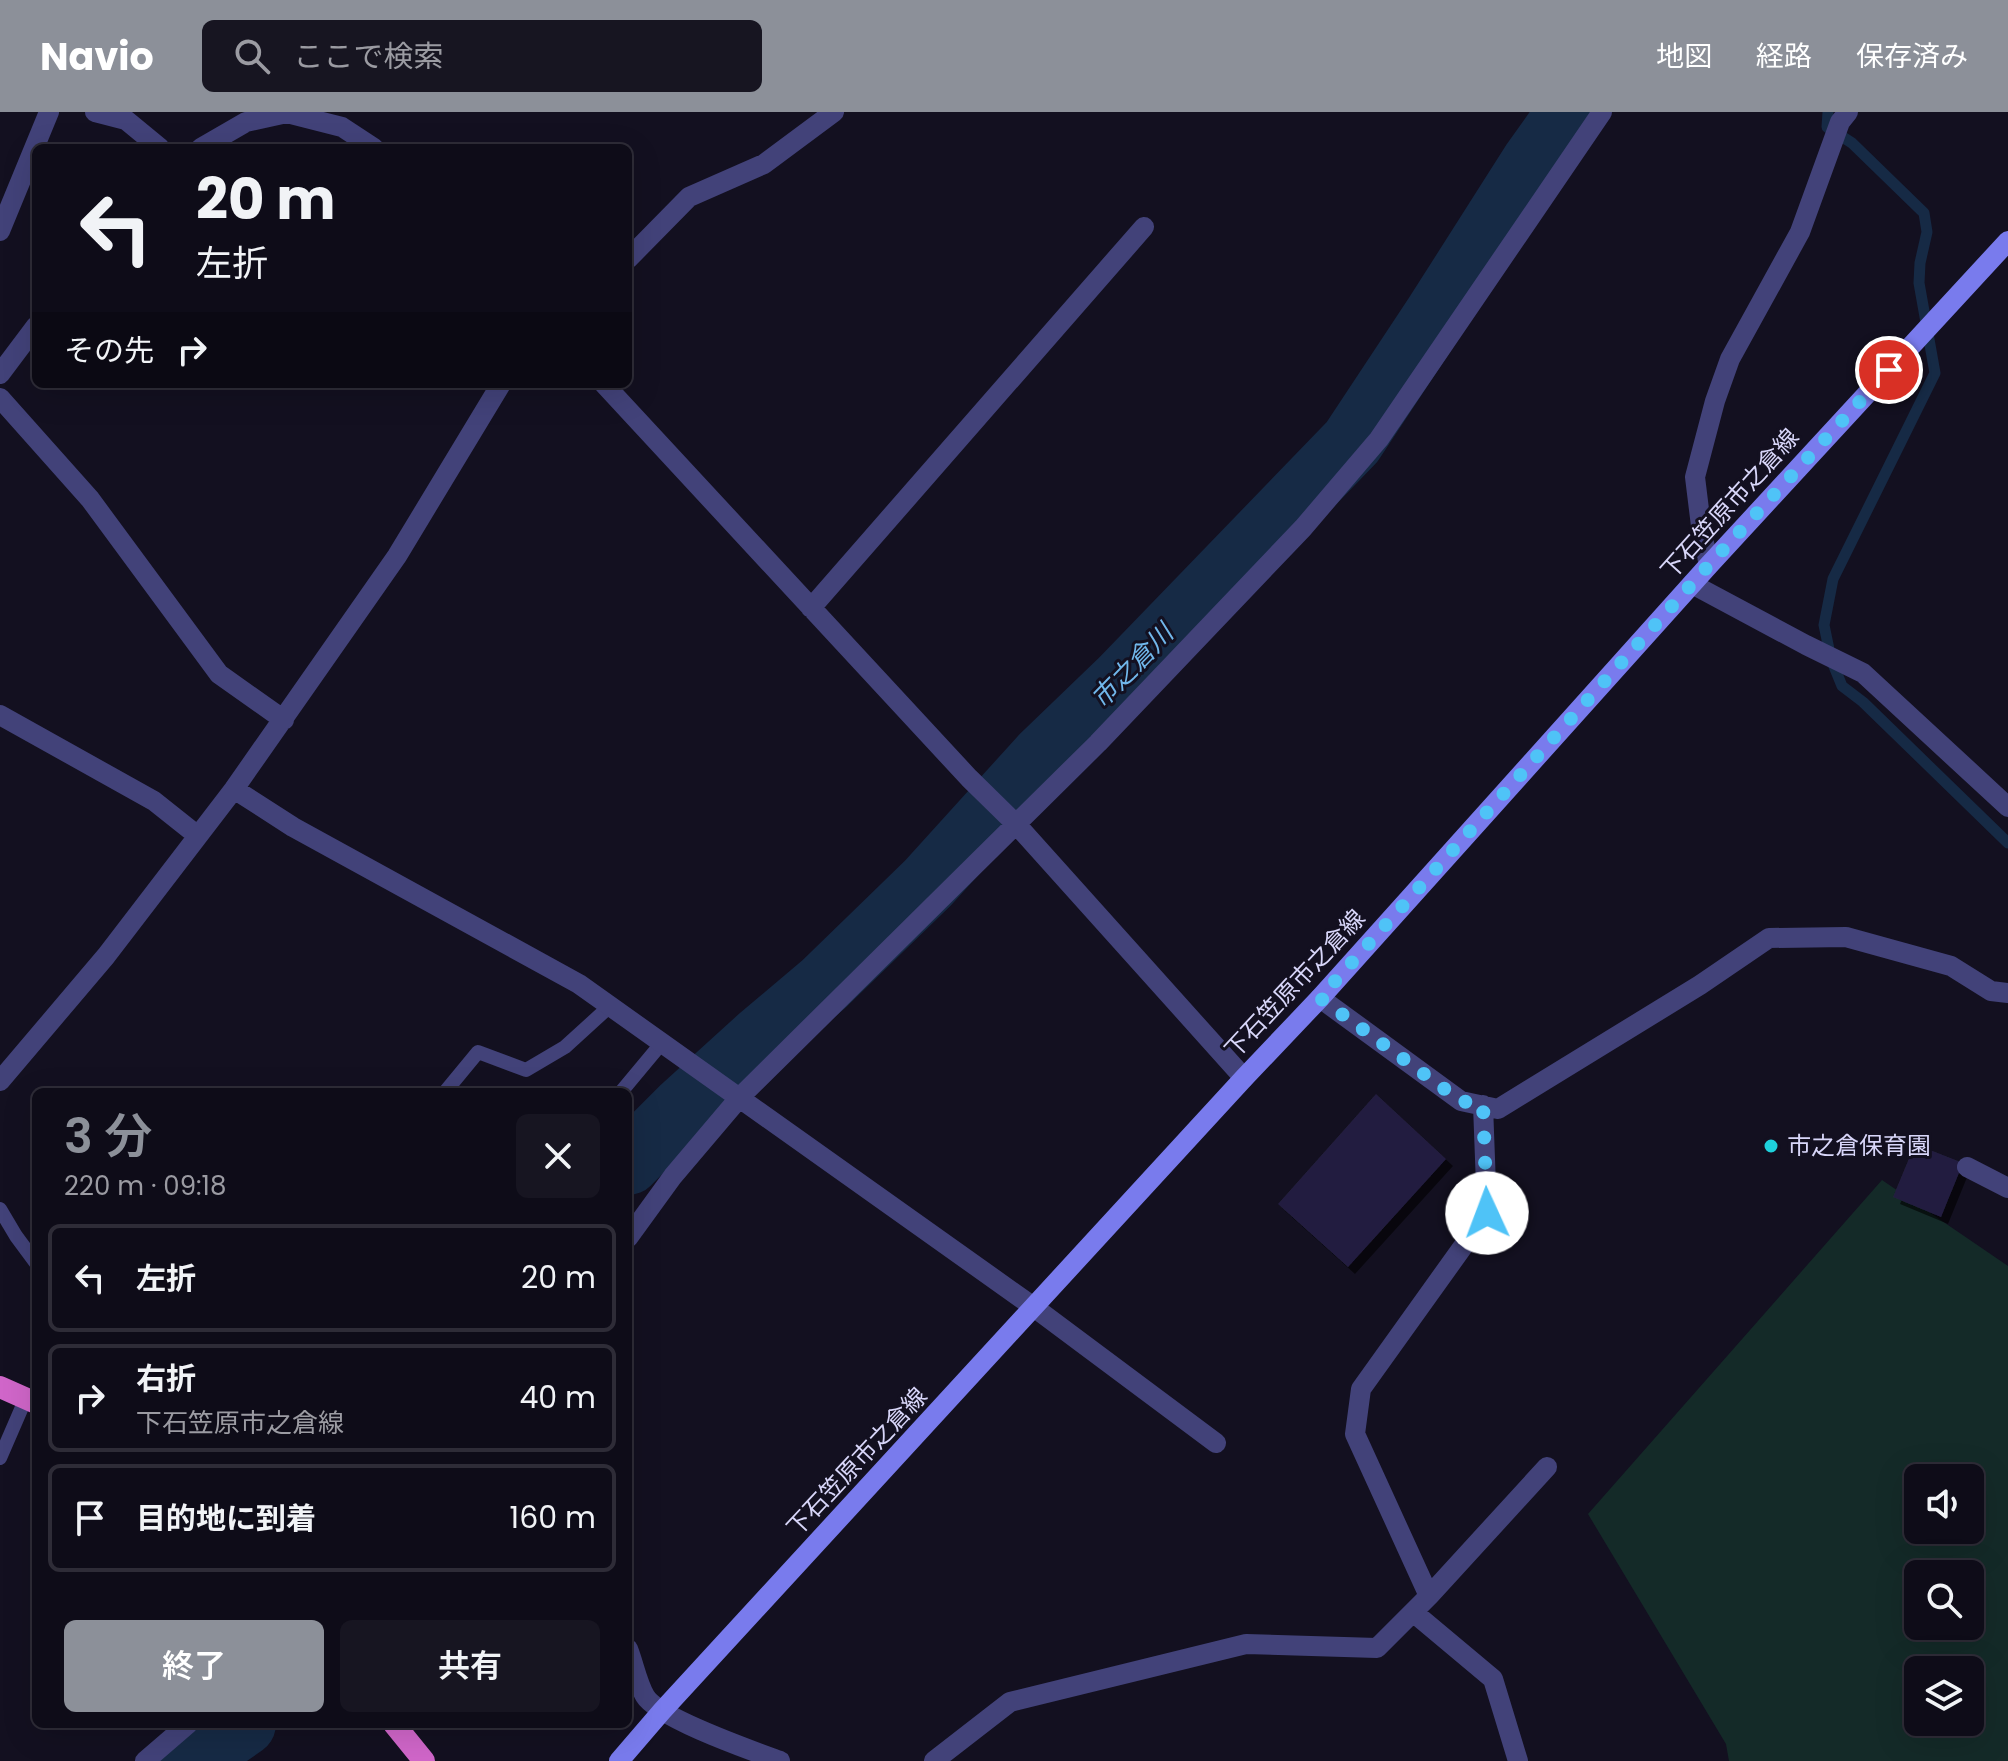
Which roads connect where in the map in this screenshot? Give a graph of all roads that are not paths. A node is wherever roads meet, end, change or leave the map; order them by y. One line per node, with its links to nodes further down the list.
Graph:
1 (49, 112): 6 (street)
2 (95, 112): 7 (street)
3 (834, 112): 14 (street)
4 (1602, 112): 27 (street)
5 (1844, 117): 20 (street)
6 (36, 144)
7 (155, 144)
8 (208, 144): 9 (street)
9 (368, 144)
10 (32, 153): 12 (street)
11 (1144, 227): 22 (street)
12 (0, 231)
13 (2008, 241): 20 (main road, 下石笠原市之倉線)
14 (632, 255)
15 (32, 331): 16 (street)
16 (0, 374)
17 (499, 388): 24 (street)
18 (608, 388): 22 (street)
19 (0, 398): 24 (street)
20 (1709, 565): 21 (main road, 下石笠原市之倉線)
21 (1692, 584): 26 (street); 30 (main road, 下石笠原市之倉線)
22 (811, 608): 27 (street)
23 (0, 715): 28 (street)
24 (284, 720): 25 (street)
25 (234, 789): 28 (street); 31 (street)
26 (2008, 807)
27 (1016, 824): 33 (street); 37 (street)
28 (198, 836): 34 (street)
29 (2008, 993): 38 (street)
30 (1320, 998): 33 (main road, 下石笠原市之倉線); 38 (street)
31 (610, 1006): 32 (street); 35 (lane)
32 (668, 1048): 36 (lane); 37 (street)
33 (1244, 1078): 44 (main road, 下石笠原市之倉線)
34 (0, 1081)
35 (448, 1088)
36 (625, 1088)
37 (740, 1097): 42 (street); 44 (street)
38 (1483, 1105): 50 (street)
39 (1967, 1167): 40 (street)
40 (2008, 1188)
41 (0, 1209): 43 (lane)
42 (632, 1232)
43 (32, 1258)
44 (1035, 1308): 47 (street); 53 (main road, 下石笠原市之倉線)
45 (0, 1387): 46 (highway)
46 (31, 1400): 48 (lane)
47 (1216, 1443)
48 (0, 1458)
49 (1547, 1467): 50 (street)
50 (1429, 1596): 51 (street)
51 (1413, 1612): 60 (street); 61 (street)
52 (632, 1660): 53 (street)
53 (662, 1711): 58 (main road, 下石笠原市之倉線); 59 (street)
54 (183, 1728): 56 (street)
55 (397, 1728): 57 (highway)
56 (145, 1761)
57 (424, 1761)
58 (619, 1761)
59 (780, 1761)
60 (934, 1761)
61 (1518, 1761)

